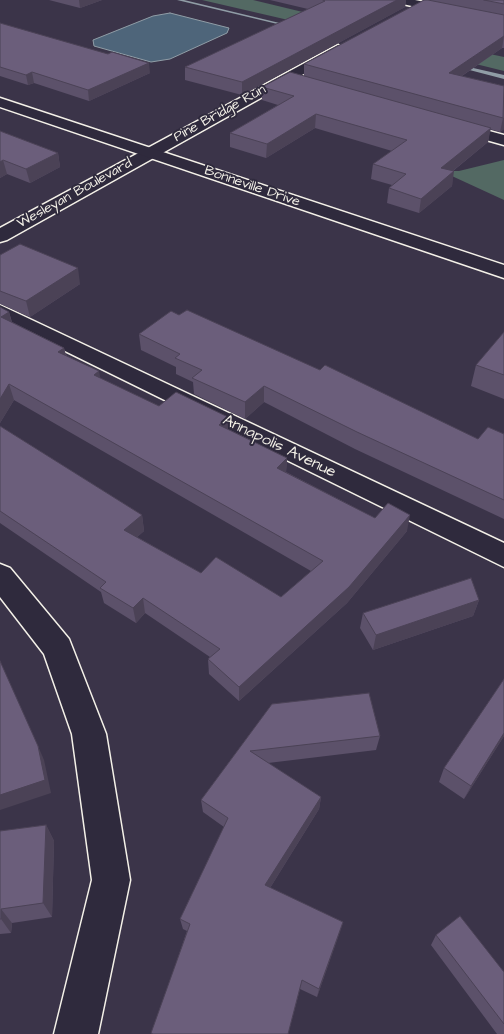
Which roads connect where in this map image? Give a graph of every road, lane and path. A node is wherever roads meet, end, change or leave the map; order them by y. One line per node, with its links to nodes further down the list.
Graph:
1 (398, 0): 2 (street)
2 (421, 5): 3 (street); 4 (street)
3 (406, 13)
4 (504, 22)
5 (354, 41): 6 (street, Pine Bridge Run)
6 (285, 78): 7 (street); 11 (street, Pine Bridge Run)
7 (307, 84)
8 (0, 102): 11 (street, Bonneville Drive)
9 (442, 123): 10 (street)
10 (504, 140)
11 (151, 153): 12 (street, Wesleyan Boulevard); 13 (street, Bonneville Drive)
12 (0, 236)
13 (504, 272)
14 (0, 311): 15 (street, Annapolis Avenue)
15 (504, 556)
16 (0, 576): 17 (street)
17 (76, 1034)

